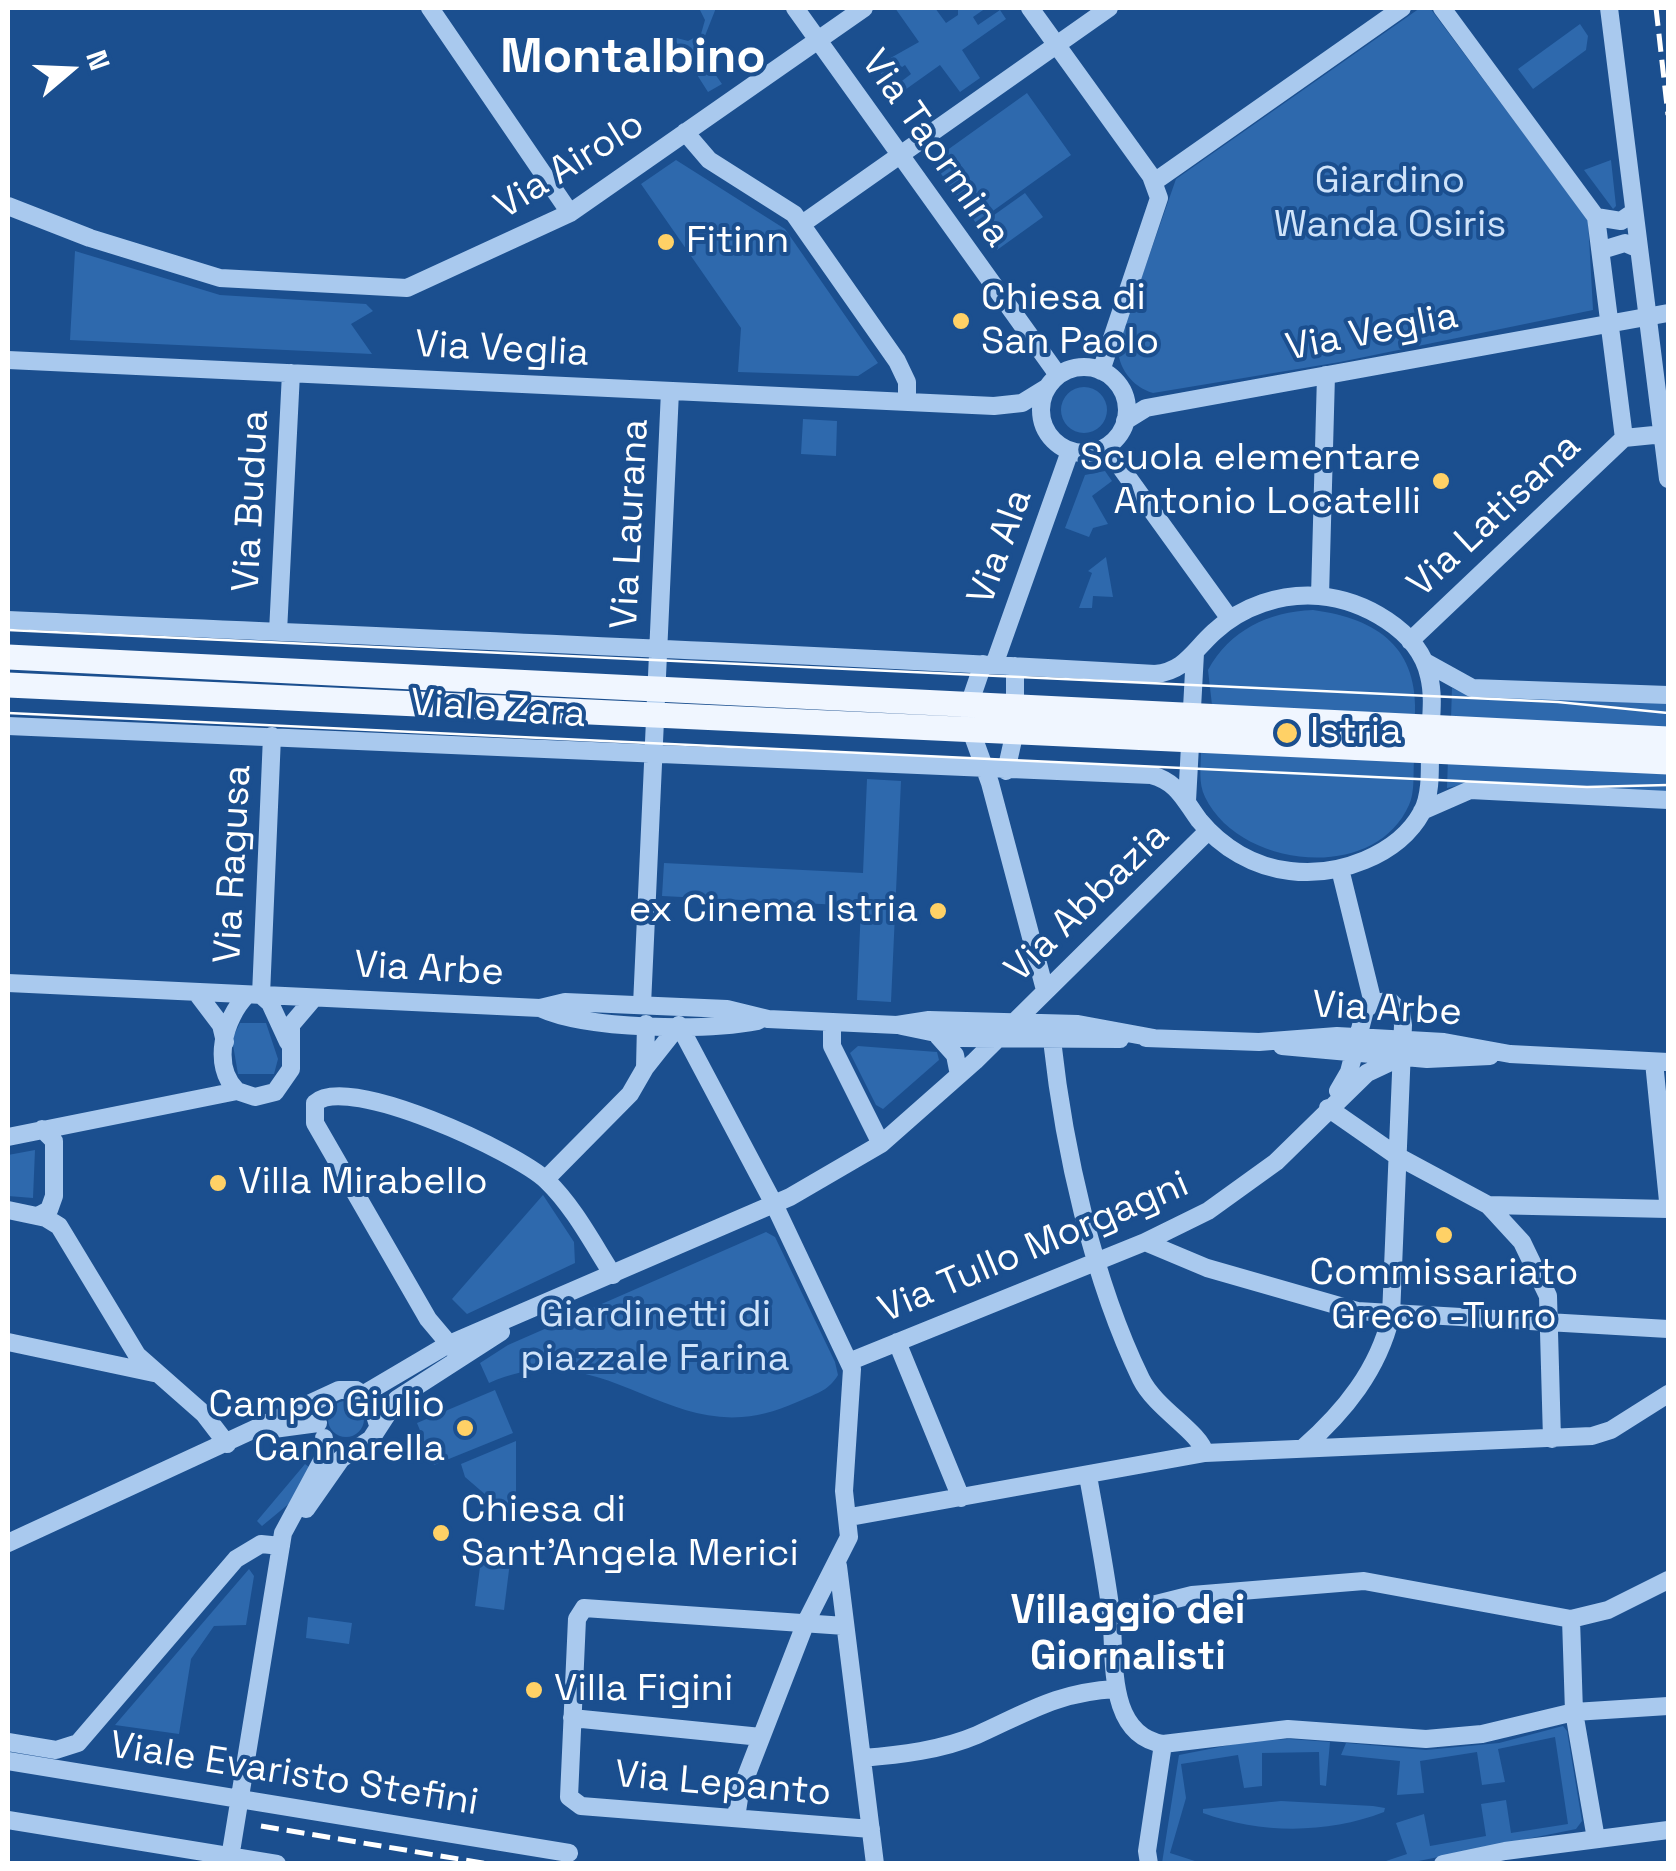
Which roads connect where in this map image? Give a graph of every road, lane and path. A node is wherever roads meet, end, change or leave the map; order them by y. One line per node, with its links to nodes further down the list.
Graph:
1 (430, 8): 16 (street)
2 (796, 8): 9 (street, Via Taormina)
3 (864, 8): 9 (street, Via Airolo)
4 (1030, 8): 10 (street)
5 (1109, 8): 10 (street)
6 (1402, 8): 13 (street)
7 (1442, 8): 17 (street)
8 (1609, 8): 15 (street)
9 (818, 40): 11 (street, Via Airolo); 12 (street, Via Taormina)
10 (1056, 45): 12 (street); 13 (street)
11 (685, 132): 16 (street, Via Airolo); 18 (street)
12 (900, 157): 18 (street); 28 (street, Via Taormina)
13 (1154, 182): 25 (street)
14 (8, 206): 16 (street, Via Airolo)
15 (1634, 212): 17 (street); 19 (street)
16 (570, 213)
17 (1596, 217): 20 (street)
18 (802, 224): 31 (street)
19 (1639, 249): 20 (street); 22 (street)
20 (1602, 250): 23 (street)
21 (1668, 313): 22 (street, Via Veglia)
22 (1647, 315): 23 (street, Via Veglia); 35 (street)
23 (1610, 320): 27 (street, Via Veglia); 37 (street)
24 (8, 360): 26 (street, Via Veglia)
25 (1101, 371): 28 (street); 30 (street)
26 (292, 373): 29 (street, Via Veglia); 44 (street, Via Budua)
27 (1326, 375): 33 (street, Via Veglia); 41 (street)
28 (1053, 381): 32 (street, Via Veglia); 36 (street)
29 (670, 391): 31 (street, Via Veglia); 47 (street, Via Laurana)
30 (1125, 398): 33 (street); 34 (street)
31 (907, 402): 32 (street, Via Veglia)
32 (994, 406): 36 (street, Via Veglia)
33 (1146, 408): 34 (street, Via Veglia)
34 (1126, 421): 38 (street)
35 (1664, 434): 37 (street); 40 (street)
36 (1048, 435): 39 (street)
37 (1624, 438): 45 (street, Via Latisana)
38 (1106, 447): 39 (street); 42 (street)
39 (1070, 451): 50 (street, Via Ala)
40 (1668, 479)
41 (1320, 596): 42 (street); 45 (street)
42 (1230, 619): 46 (street, Viale Zara)
43 (8, 620): 44 (street, Viale Zara)
44 (278, 632): 47 (street, Viale Zara)
45 (1410, 641): 49 (street)
46 (1196, 652): 51 (street, Viale Zara); 56 (street)
47 (658, 654): 50 (street, Viale Zara); 54 (street)
48 (8, 657): 54 (main road, Viale Zara)
49 (1425, 662): 53 (street); 62 (street)
50 (988, 664): 51 (street, Viale Zara); 57 (street)
51 (1015, 666): 55 (street)
52 (8, 685): 54 (main road, Viale Zara)
53 (1668, 696)
54 (656, 702): 57 (main road, Viale Zara); 64 (street)
55 (1017, 704): 56 (main road, Viale Zara); 57 (main road, Viale Zara); 59 (street)
56 (1190, 714): 62 (main road, Viale Zara); 63 (street)
57 (970, 716): 59 (main road, Viale Zara); 66 (street)
58 (8, 726): 60 (street, Viale Zara)
59 (1015, 731): 63 (main road, Viale Zara); 67 (street)
60 (272, 736): 64 (street, Viale Zara); 76 (street, Via Ragusa)
61 (1668, 738): 62 (main road)
62 (1430, 739): 63 (main road, Viale Zara); 65 (main road); 70 (street)
63 (1189, 740): 69 (street)
64 (653, 756): 66 (street, Viale Zara); 79 (street)
65 (1668, 762)
66 (984, 769): 67 (street, Viale Zara); 74 (street)
67 (1006, 771): 69 (street, Viale Zara)
68 (1668, 800): 70 (street)
69 (1187, 801): 71 (street)
70 (1422, 811): 72 (street)
71 (1208, 830): 72 (street); 74 (street, Via Abbazia)
72 (1340, 868): 78 (street)
73 (8, 983): 75 (street, Via Arbe)
74 (1045, 990): 82 (street, Via Abbazia)
75 (196, 992): 76 (street, Via Arbe); 89 (street)
76 (254, 995): 77 (street, Via Arbe); 89 (street); 90 (street)
77 (314, 998): 79 (street, Via Arbe); 90 (street, Via Arbe)
78 (1372, 1003): 91 (street, Via Tullo Morgagni); 92 (street)
79 (644, 1015): 80 (street, Via Arbe); 83 (street, Via Arbe); 94 (street)
80 (768, 1019): 81 (street, Via Arbe); 83 (street, Via Arbe)
81 (832, 1022): 84 (street, Via Arbe); 102 (street)
82 (1014, 1022): 84 (street, Via Arbe); 86 (street, Via Arbe); 87 (street, Via Abbazia)
83 (678, 1025): 94 (street); 106 (street)
84 (897, 1025): 85 (street, Via Arbe)
85 (938, 1036): 87 (street, Via Arbe); 95 (street)
86 (1154, 1038): 88 (street, Via Arbe); 91 (street, Via Arbe)
87 (998, 1039): 88 (street, Via Arbe); 95 (street, Via Abbazia)
88 (1052, 1040): 112 (street)
89 (225, 1042): 97 (street)
90 (288, 1043): 96 (street, Via Arbe)
91 (1357, 1046): 92 (street, Via Arbe); 99 (street, Via Tullo Morgagni)
92 (1401, 1048): 93 (street, Via Arbe); 99 (street, Via Tullo Morgagni); 103 (street)
93 (1661, 1062): 105 (street)
94 (645, 1068): 104 (street)
95 (960, 1075): 102 (street, Via Abbazia)
96 (284, 1085): 97 (street); 98 (street)
97 (237, 1091): 100 (street)
98 (315, 1104): 104 (street); 120 (street)
99 (1328, 1108): 103 (street); 111 (street, Via Tullo Morgagni)
100 (42, 1129): 101 (street); 110 (street)
101 (8, 1137)
102 (881, 1144): 106 (street, Via Abbazia)
103 (1397, 1156): 107 (street); 115 (street)
104 (546, 1179): 113 (street)
105 (1668, 1201)
106 (774, 1204): 113 (street, Via Abbazia); 122 (street)
107 (1488, 1205): 108 (street); 116 (street)
108 (1668, 1209)
109 (8, 1210): 110 (street)
110 (38, 1216): 123 (street)
111 (1144, 1242): 112 (street, Via Tullo Morgagni); 115 (street)
112 (1094, 1262): 119 (street, Via Tullo Morgagni); 134 (street)
113 (613, 1276): 114 (street, Via Abbazia)
114 (536, 1309): 120 (street); 121 (street)
115 (1391, 1316): 116 (street); 133 (street)
116 (1549, 1324): 117 (street); 130 (street)
117 (1668, 1329)
118 (8, 1342): 123 (street)
119 (897, 1342): 122 (street, Via Tullo Morgagni); 136 (street)
120 (448, 1345): 121 (street); 124 (street)
121 (463, 1357): 127 (street)
122 (851, 1361): 137 (street)
123 (155, 1374): 131 (street)
124 (364, 1394): 126 (street); 127 (street)
125 (1668, 1394): 130 (street)
126 (326, 1399): 128 (street); 129 (street)
127 (378, 1425): 132 (street)
128 (321, 1430): 129 (street); 132 (street); 139 (street)
129 (246, 1434): 131 (street)
130 (1552, 1439): 133 (street)
131 (227, 1444): 138 (street)
132 (355, 1448): 139 (street)
133 (1303, 1448): 134 (street)
134 (1205, 1453): 135 (street)
135 (1088, 1476): 136 (street); 142 (street)
136 (961, 1498): 137 (street)
137 (850, 1517): 140 (street)
138 (8, 1543)
139 (280, 1546): 151 (street); 155 (street)
140 (838, 1566): 144 (street); 145 (street)
141 (1668, 1580): 143 (street)
142 (1112, 1616): 143 (street); 146 (street)
143 (1571, 1618): 148 (street)
144 (806, 1622): 145 (street); 149 (street); 150 (street)
145 (845, 1626): 153 (street)
146 (1116, 1689): 152 (street); 153 (street)
147 (1668, 1706): 148 (street)
148 (1574, 1712): 152 (street); 160 (street)
149 (572, 1718): 150 (street); 156 (street, Via Lepanto)
150 (760, 1737): 156 (street)
151 (8, 1742)
152 (1163, 1744): 165 (street)
153 (862, 1758): 158 (street)
154 (8, 1761): 155 (street, Viale Evaristo Stefini)
155 (239, 1799): 161 (street, Viale Evaristo Stefini); 162 (street)
156 (736, 1818): 158 (street, Via Lepanto)
157 (8, 1820): 162 (street)
158 (871, 1830): 164 (street)
159 (1668, 1830): 160 (street)
160 (1596, 1839): 166 (street)
161 (569, 1853)
162 (230, 1860): 163 (street)
163 (277, 1864)
164 (875, 1864)
165 (1149, 1864)
166 (1443, 1864)

